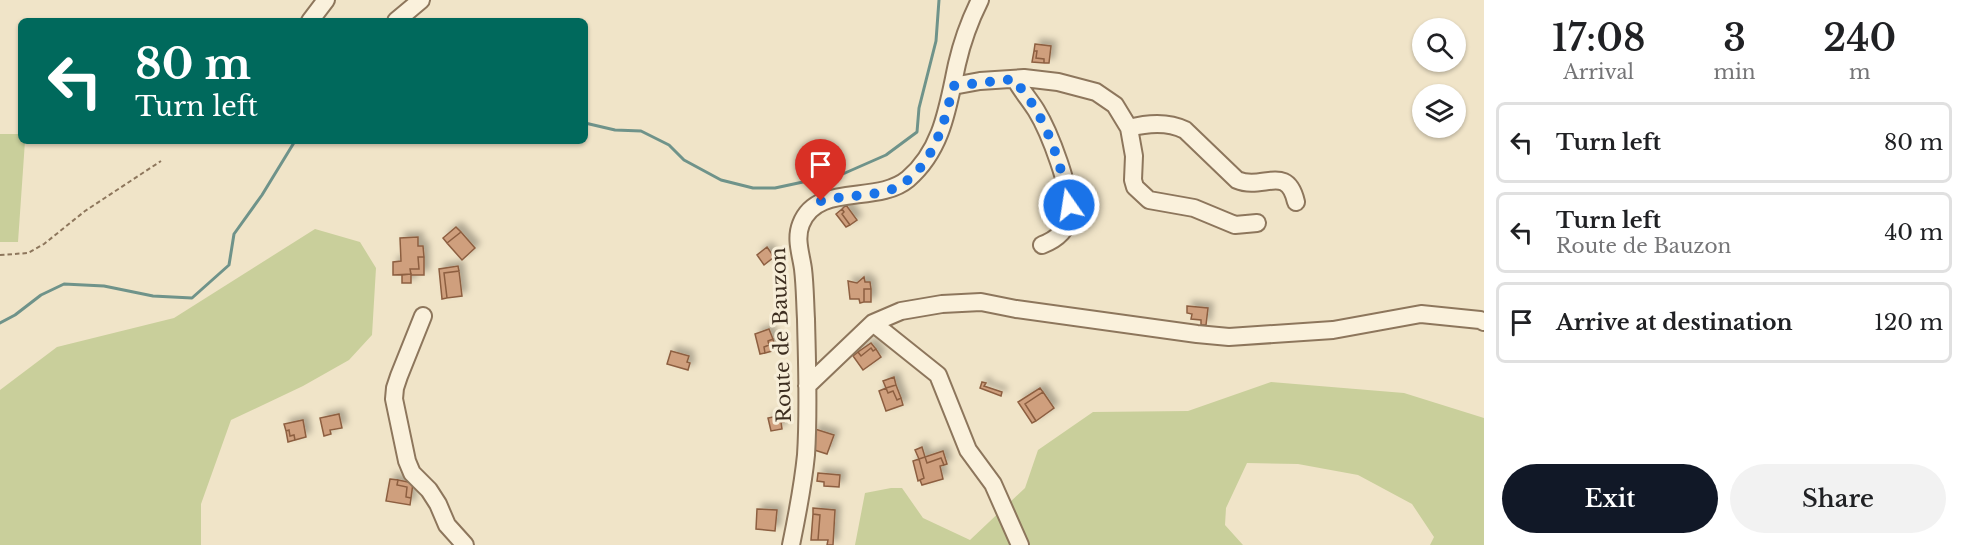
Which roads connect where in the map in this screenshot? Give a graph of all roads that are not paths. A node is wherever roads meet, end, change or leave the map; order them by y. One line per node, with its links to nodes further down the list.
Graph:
1 (326, 0): 4 (street)
2 (421, 0): 5 (street)
3 (980, 0): 7 (street, Route de Bauzon)
4 (312, 18)
5 (400, 18)
6 (1015, 79): 7 (street); 8 (street); 11 (street)
7 (953, 86): 15 (street, Route de Bauzon)
8 (1129, 128): 9 (street); 10 (street)
9 (1296, 202)
10 (1257, 223)
11 (1042, 245)
12 (423, 316): 16 (street)
13 (1484, 322): 14 (street)
14 (873, 323): 15 (street); 18 (street)
15 (807, 386): 17 (street, Route de Bauzon)
16 (465, 545)
17 (791, 545)
18 (1020, 545)

